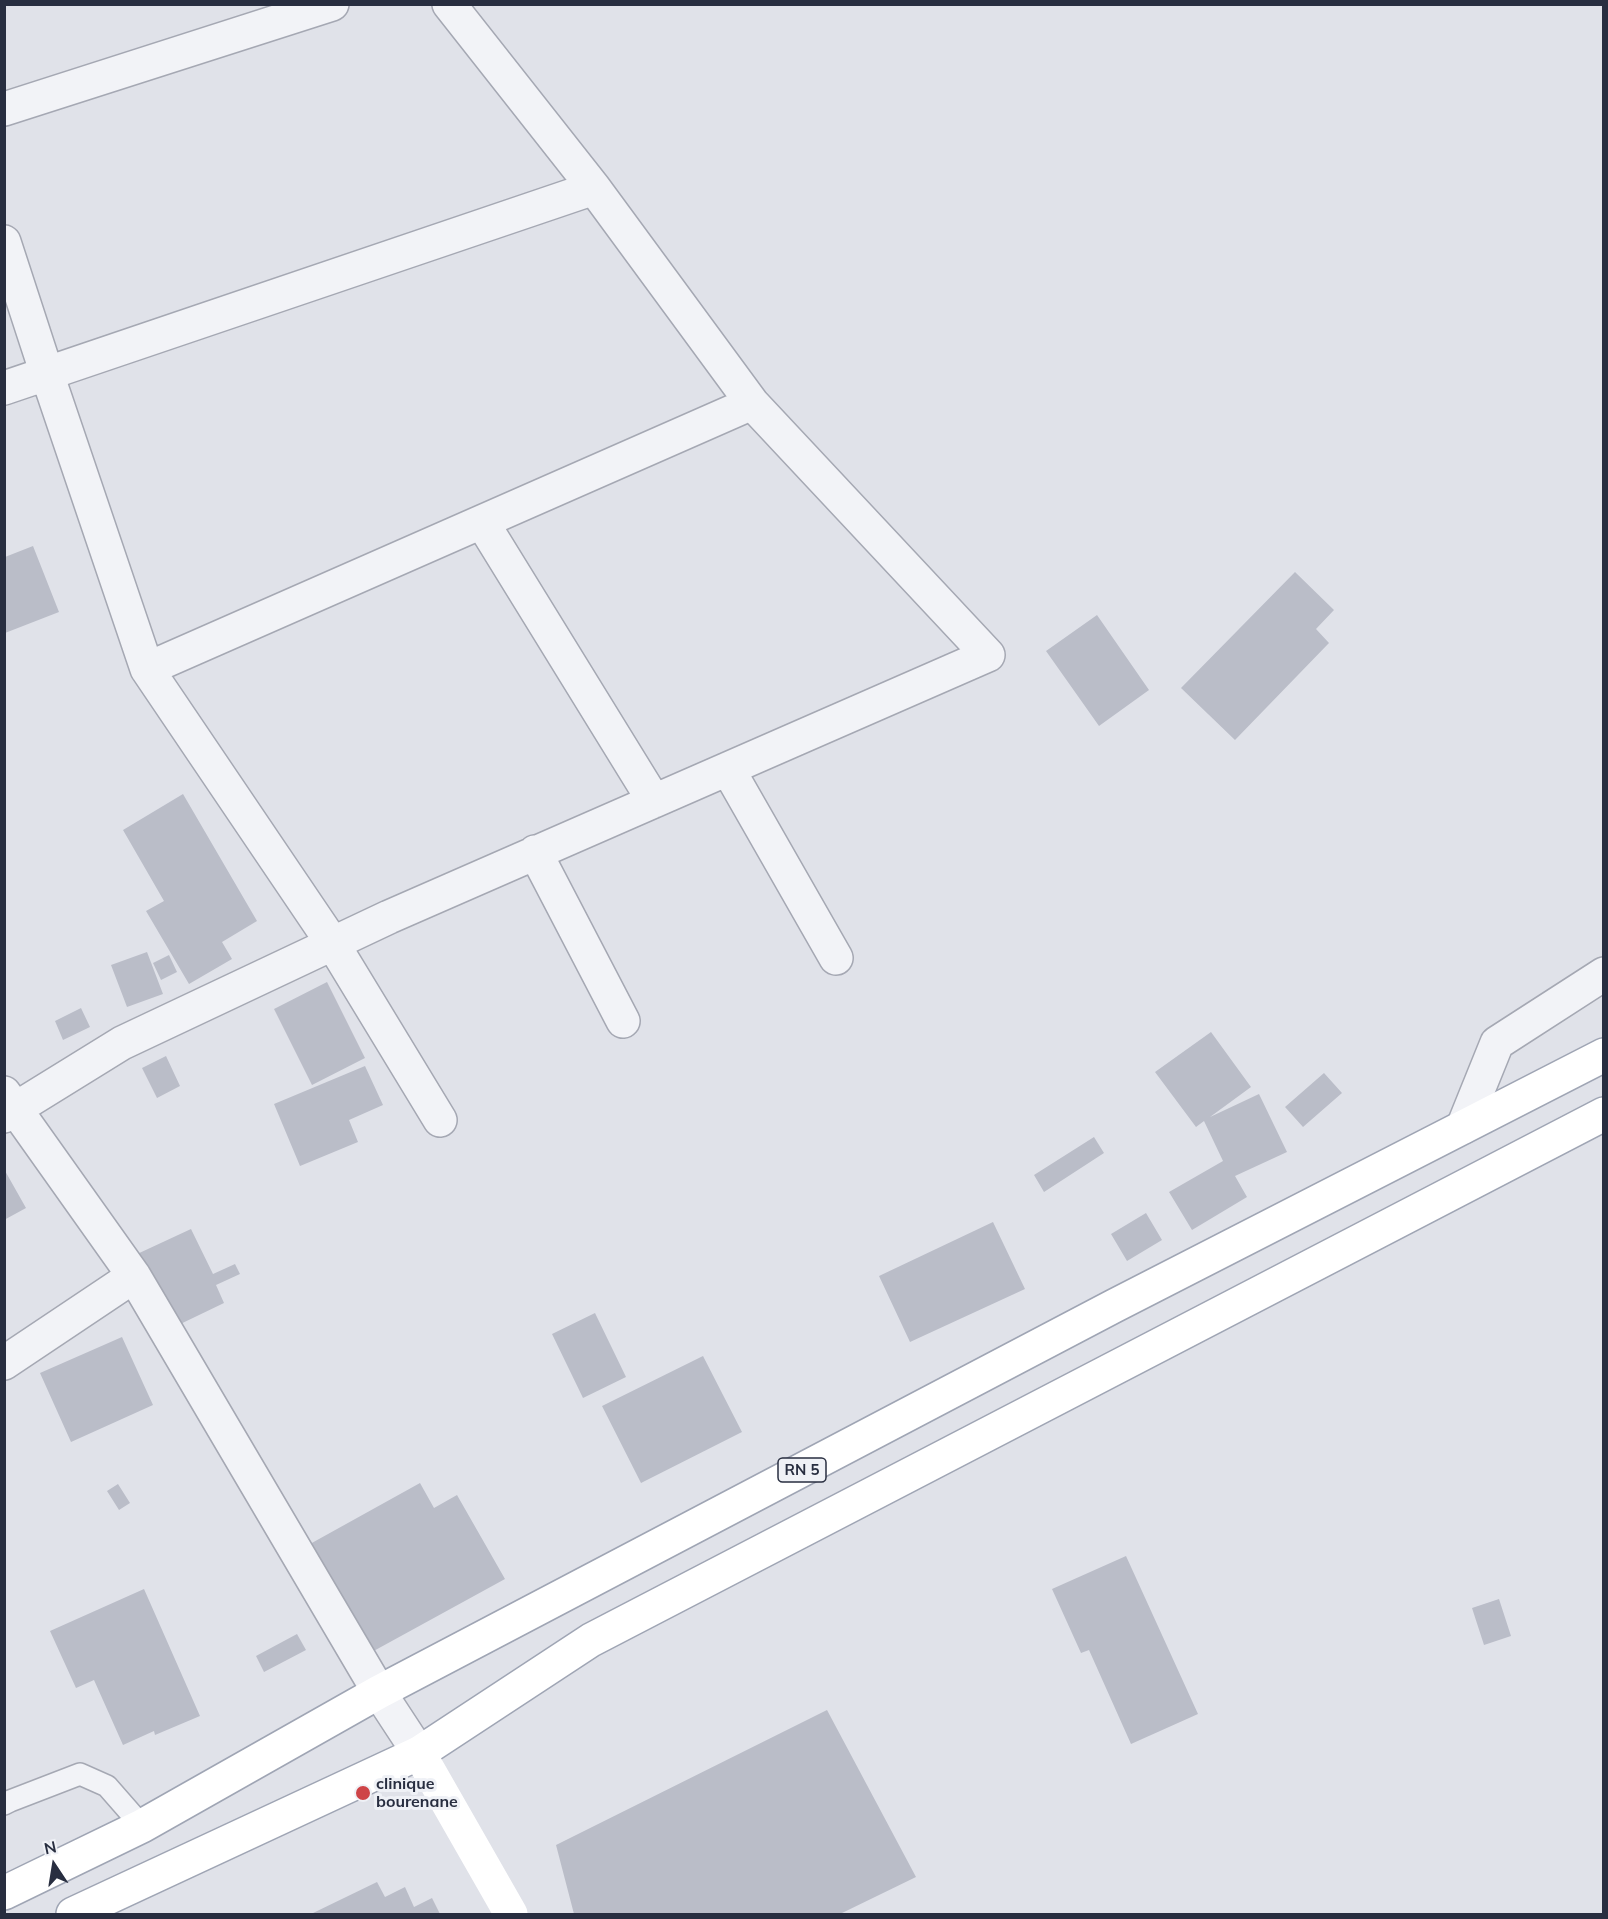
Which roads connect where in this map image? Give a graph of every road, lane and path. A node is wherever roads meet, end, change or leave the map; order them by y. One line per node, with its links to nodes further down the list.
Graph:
1 (332, 4): 3 (street)
2 (449, 4): 4 (street)
3 (4, 109)
4 (594, 188): 6 (street); 8 (street)
5 (4, 242): 6 (street)
6 (47, 374): 7 (street); 10 (street)
7 (4, 388)
8 (752, 403): 9 (street); 11 (street)
9 (482, 522): 10 (street); 12 (street)
10 (147, 669): 14 (street)
11 (728, 769): 12 (street); 15 (street)
12 (654, 801): 13 (street)
13 (536, 852): 14 (street); 17 (street)
14 (333, 944): 19 (street); 21 (street)
15 (836, 958)
16 (1604, 974): 22 (street)
17 (623, 1021)
18 (1604, 1055): 22 (main road, RN 5)
19 (8, 1106): 23 (street)
20 (1604, 1114): 26 (main road)
21 (440, 1119)
22 (1463, 1127): 25 (main road, RN 5)
23 (134, 1276): 24 (street); 25 (street)
24 (4, 1363)
25 (379, 1692): 26 (street); 28 (main road, RN 5)
26 (419, 1753): 30 (main road); 31 (main road)
27 (4, 1804): 28 (lane)
28 (142, 1826): 29 (main road, RN 5)
29 (4, 1893)
30 (73, 1914)
31 (511, 1914)

